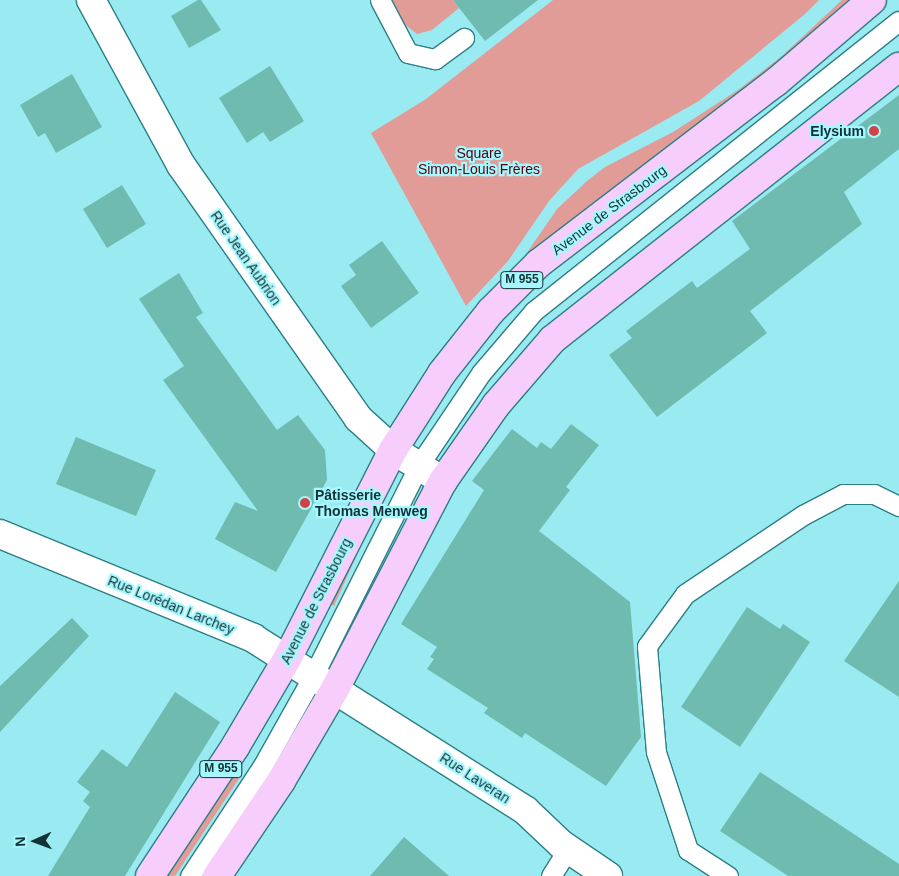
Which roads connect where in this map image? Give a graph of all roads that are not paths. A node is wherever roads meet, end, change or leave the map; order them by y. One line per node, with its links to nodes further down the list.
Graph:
1 (91, 0): 7 (street, Rue Jean Aubrion)
2 (380, 0): 5 (lane)
3 (872, 0): 7 (main road, Avenue de Strasbourg / M 955)
4 (899, 21): 8 (lane, M 955)
5 (464, 38)
6 (899, 67): 9 (main road, M 955)
7 (393, 450): 8 (street, Rue Jean Aubrion); 12 (main road, Avenue de Strasbourg / M 955)
8 (419, 465): 9 (street, Rue Jean Aubrion); 13 (lane, M 955); 13 (lane, M 955)
9 (443, 480): 13 (main road, M 955)
10 (899, 506): 20 (lane)
11 (0, 534): 12 (street, Rue Lorédan Larchey)
12 (287, 659): 13 (street, Rue Lorédan Larchey); 15 (main road, Avenue de Strasbourg / M 955)
13 (324, 682): 14 (street, Rue Laveran); 16 (lane, M 955); 17 (main road, M 955)
14 (568, 848): 18 (lane); 19 (street, Rue Laveran)
15 (150, 876)
16 (190, 876)
17 (216, 876)
18 (551, 876)
19 (608, 876)
20 (728, 876)

